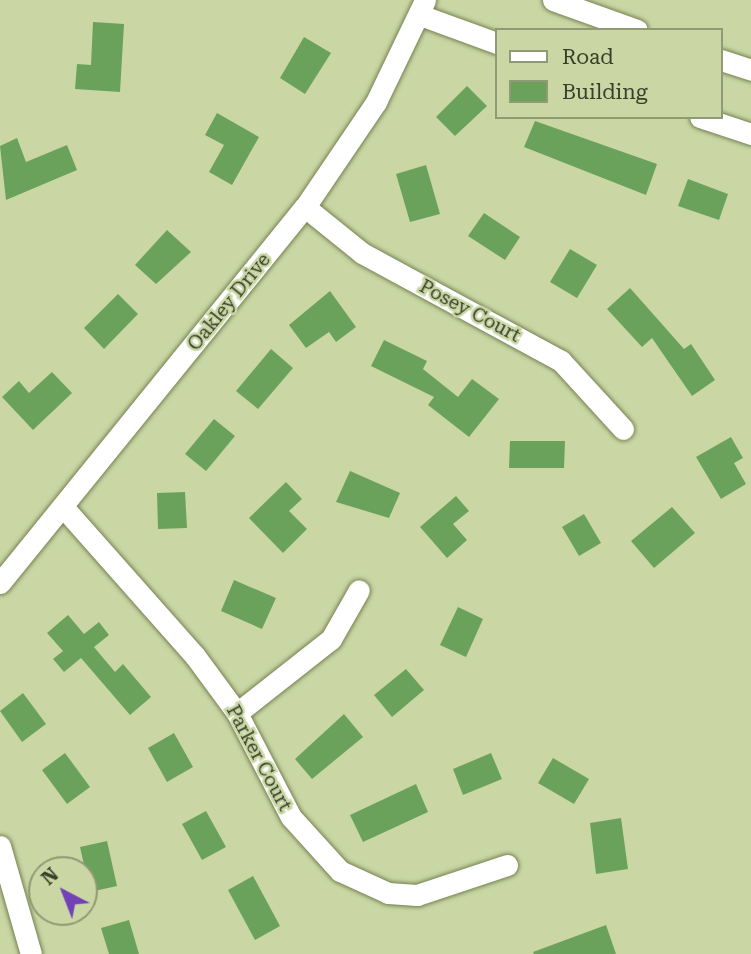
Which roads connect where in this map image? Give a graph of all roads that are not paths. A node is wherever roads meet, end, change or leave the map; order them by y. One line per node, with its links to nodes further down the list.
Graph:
1 (553, 0): 3 (street)
2 (423, 8): 4 (street); 9 (street, Oakley Drive)
3 (631, 28)
4 (496, 43)
5 (723, 61): 6 (street)
6 (751, 70)
7 (707, 119): 8 (street)
8 (751, 134)
9 (305, 207): 10 (street, Posey Court); 11 (street, Oakley Drive)
10 (623, 429)
11 (64, 508): 12 (street, Oakley Drive); 14 (street, Parker Court)
12 (0, 583)
13 (359, 590): 14 (street)
14 (237, 713): 16 (street, Parker Court)
15 (0, 846): 17 (street)
16 (507, 865)
17 (31, 954)

